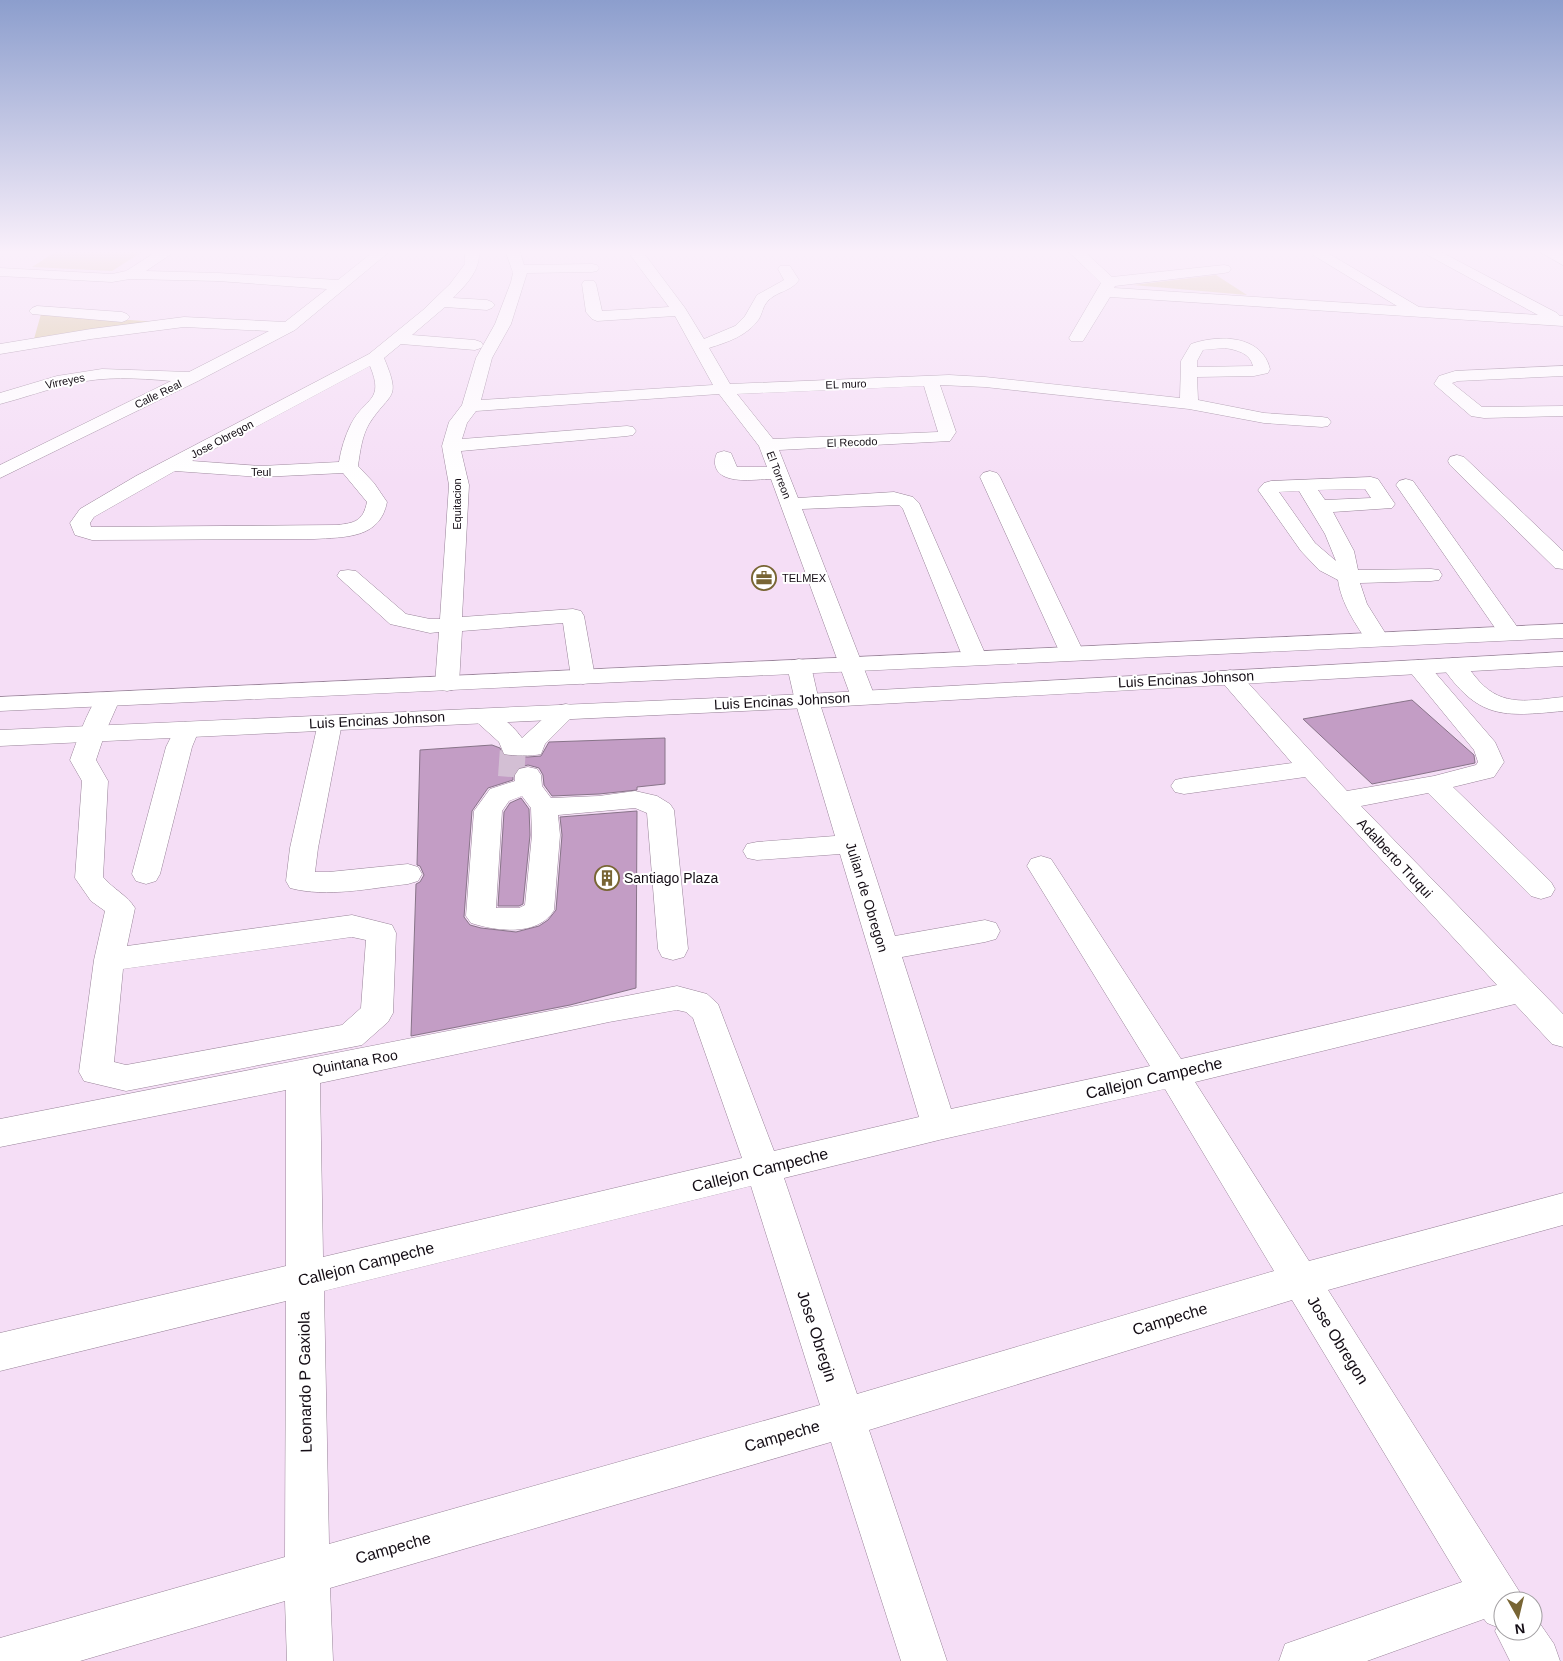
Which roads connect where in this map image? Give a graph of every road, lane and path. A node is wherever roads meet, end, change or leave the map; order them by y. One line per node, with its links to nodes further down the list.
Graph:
1 (32, 330): 11 (street)
2 (128, 330): 11 (street)
3 (283, 330): 18 (street, Calle Real)
4 (408, 330): 10 (street, Jose Obregon)
5 (500, 330): 23 (street, Equitacion)
6 (691, 330): 13 (street, El Torreon)
7 (739, 330): 13 (street)
8 (1082, 330): 9 (street)
9 (1077, 338)
10 (397, 339): 12 (street); 15 (street, Jose Obregon)
11 (28, 343): 14 (street)
12 (475, 346)
13 (700, 346): 20 (street, El Torreon)
14 (0, 349)
15 (375, 357): 31 (street, Jose Obregon); 32 (street)
16 (1563, 371): 24 (street)
17 (1190, 372): 22 (street)
18 (192, 377): 21 (street, Virreyes); 33 (street, Calle Real)
19 (930, 380): 20 (street, EL muro); 22 (street, EL muro); 27 (street, El Recodo)
20 (724, 388): 23 (street, EL muro); 27 (street, El Torreon)
21 (0, 399)
22 (1189, 404): 25 (street, EL muro)
23 (471, 406): 28 (street, Equitacion)
24 (1563, 411)
25 (1322, 422)
26 (627, 431): 28 (street)
27 (768, 445): 34 (street, El Torreon)
28 (451, 446): 44 (street, Equitacion)
29 (724, 457): 34 (street)
30 (1457, 461): 40 (street)
31 (174, 465): 32 (street, Teul); 32 (street, Jose Obregon)
32 (348, 467)
33 (0, 472)
34 (778, 473): 38 (street, El Torreon)
35 (990, 477): 48 (street)
36 (1305, 485): 39 (street); 39 (street); 43 (street)
37 (1406, 486): 46 (street)
38 (790, 504): 49 (street); 51 (street, El Torreon)
39 (1319, 506): 43 (street)
40 (1563, 563)
41 (1431, 575): 43 (street)
42 (348, 576): 44 (street)
43 (1348, 578): 47 (street)
44 (451, 626): 55 (street); 57 (street, Equitacion)
45 (1563, 631): 46 (street)
46 (1510, 633): 47 (street)
47 (1377, 639): 48 (street)
48 (1072, 653): 49 (street)
49 (975, 658): 51 (street)
50 (1563, 659): 52 (street, Luis Encinas Johnson)
51 (850, 664): 53 (street); 58 (street, El Torreon)
52 (1453, 665): 54 (street, Luis Encinas Johnson); 62 (street)
53 (799, 666): 55 (street); 60 (street, Julian de Obregon)
54 (1418, 667): 56 (street, Luis Encinas Johnson); 71 (street)
55 (583, 677): 57 (street)
56 (1230, 677): 58 (street, Luis Encinas Johnson); 70 (street, Adalberto Truqui)
57 (446, 684): 59 (street); 65 (street)
58 (863, 697): 60 (street, Luis Encinas Johnson)
59 (108, 700): 61 (street); 68 (street)
60 (807, 701): 63 (street, Luis Encinas Johnson); 75 (street, Julian de Obregon)
61 (0, 704)
62 (1563, 704)
63 (566, 711): 64 (street, Luis Encinas Johnson); 64 (street)
64 (481, 715): 65 (street, Luis Encinas Johnson)
65 (365, 720): 66 (street, Luis Encinas Johnson)
66 (330, 722): 67 (street, Luis Encinas Johnson); 79 (street)
67 (186, 730): 68 (street, Luis Encinas Johnson); 78 (street)
68 (92, 733): 69 (street, Luis Encinas Johnson); 84 (street)
69 (0, 738)
70 (1312, 768): 72 (street); 74 (street, Adalberto Truqui)
71 (1434, 784): 74 (street); 80 (street)
72 (1184, 786)
73 (524, 787): 82 (street)
74 (1341, 801): 85 (street, Adalberto Truqui)
75 (850, 844): 76 (street); 83 (street, Julian de Obregon)
76 (757, 851)
77 (1041, 866): 89 (street, Jose Obregon)
78 (146, 874)
79 (408, 874)
80 (1541, 888)
81 (985, 931): 83 (street)
82 (673, 949)
83 (883, 949): 90 (street, Julian de Obregon)
84 (109, 960): 84 (street)
85 (1521, 991): 87 (street, Adalberto Truqui); 89 (street, Callejon Campeche)
86 (707, 1012): 88 (street, Quintana Roo); 92 (street, Jose Obregin)
87 (1563, 1035)
88 (302, 1072): 91 (street, Quintana Roo); 94 (street, Leonardo P Gaxiola)
89 (1173, 1074): 90 (street, Callejon Campeche); 95 (street, Jose Obregon)
90 (939, 1126): 92 (street, Callejon Campeche)
91 (0, 1133)
92 (763, 1169): 94 (street, Callejon Campeche); 97 (street, Jose Obregin)
93 (1563, 1209): 95 (street, Campeche)
94 (304, 1279): 96 (street, Callejon Campeche); 98 (street, Leonardo P Gaxiola)
95 (1301, 1280): 97 (street, Campeche); 99 (street, Jose Obregon)
96 (0, 1352)
97 (844, 1418): 98 (street, Campeche); 104 (street, Jose Obregin)
98 (306, 1573): 102 (street, Campeche); 103 (street, Leonardo P Gaxiola)
99 (1493, 1591)
100 (1493, 1602): 105 (street)
101 (1525, 1641): 106 (street)
102 (0, 1661)
103 (310, 1661)
104 (924, 1661)
105 (1302, 1661)
106 (1538, 1661)

